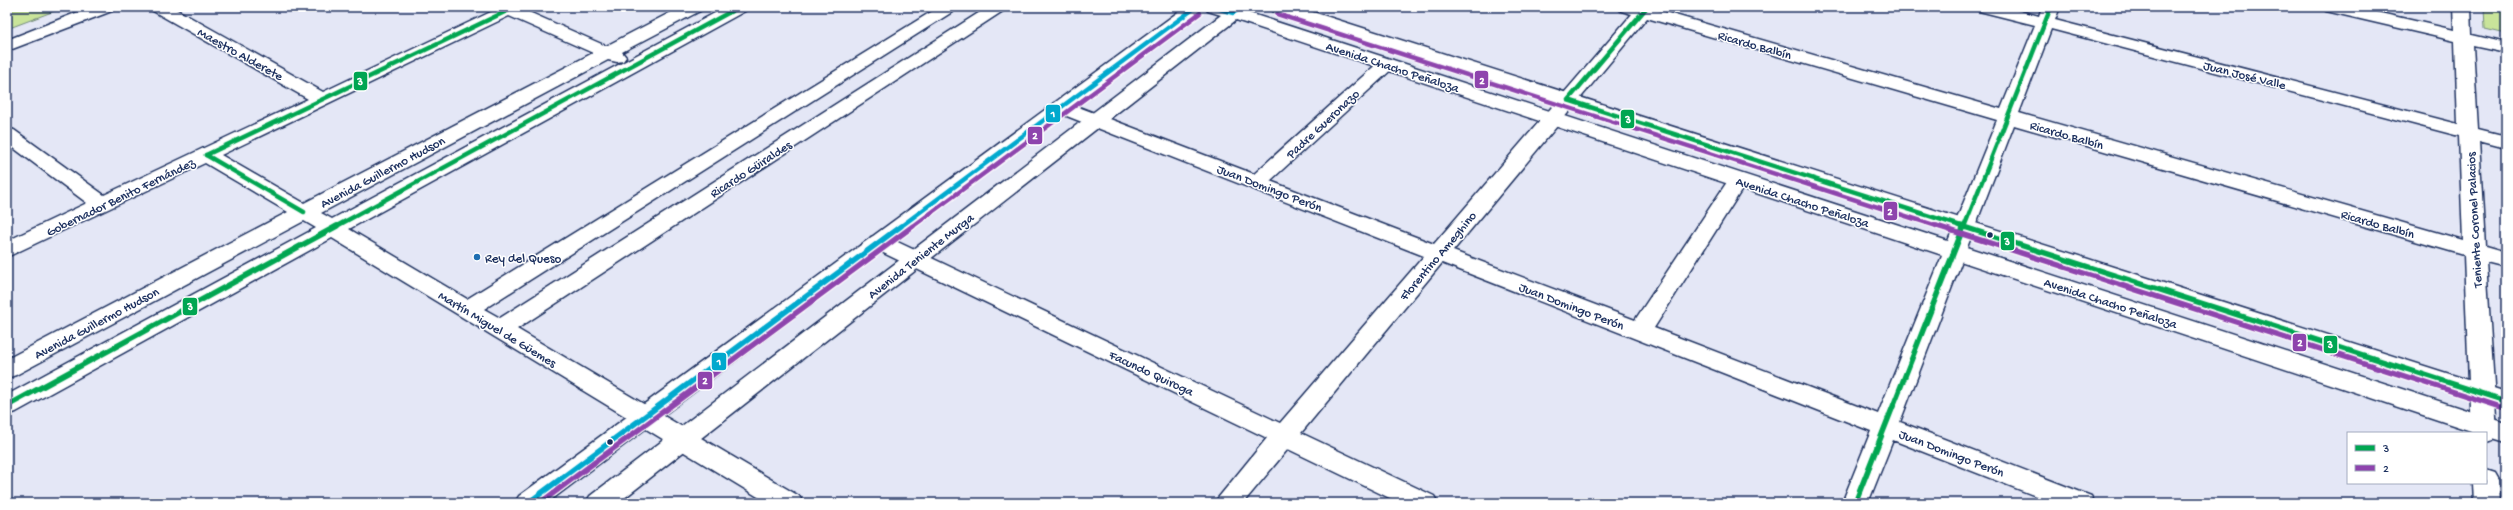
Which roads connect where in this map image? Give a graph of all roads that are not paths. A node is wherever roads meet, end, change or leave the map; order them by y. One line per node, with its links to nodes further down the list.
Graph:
1 (106, 7): 18 (street)
2 (159, 7): 24 (street, Maestro Alderete)
3 (694, 7): 21 (street, Avenida Guillermo Hudson)
4 (739, 7): 22 (street, Avenida Guillermo Hudson)
5 (951, 7): 16 (street)
6 (1000, 7): 20 (street, Ricardo Güiraldes)
7 (1196, 7): 26 (street)
8 (1279, 7): 25 (street, Avenida Chacho Peñaloza)
9 (1984, 7): 15 (street, Juan José Valle)
10 (2332, 7): 17 (street)
11 (2462, 7): 17 (street, Teniente Coronel Palacios)
12 (509, 8): 21 (street); 24 (street, Gobernador Benito Fernández)
13 (1229, 9): 23 (street, Avenida Chacho Peñaloza); 29 (street, Avenida Teniente Murga)
14 (1639, 9): 25 (street, Florentino Ameghino); 27 (street, Ricardo Balbín)
15 (2048, 15): 27 (street); 31 (street, Juan José Valle)
16 (904, 36): 20 (street); 30 (street)
17 (2464, 38): 19 (street); 31 (street, Teniente Coronel Palacios)
18 (7, 46)
19 (2506, 48)
20 (935, 49): 33 (street, Ricardo Güiraldes)
21 (606, 53): 22 (street); 39 (street, Avenida Guillermo Hudson)
22 (636, 64): 41 (street, Avenida Guillermo Hudson)
23 (1386, 64): 28 (street, Avenida Chacho Peñaloza); 37 (street, Padre Gueronazo)
24 (322, 99): 35 (street, Gobernador Benito Fernández)
25 (1568, 100): 28 (street, Florentino Ameghino); 40 (street, Avenida Chacho Peñaloza)
26 (1061, 107): 29 (street, Juan Domingo Perón); 42 (street)
27 (2008, 117): 40 (street); 45 (street, Ricardo Balbín)
28 (1552, 118): 36 (street, Avenida Chacho Peñaloza); 46 (street, Florentino Ameghino)
29 (1095, 120): 37 (street, Juan Domingo Perón); 47 (street, Avenida Teniente Murga)
30 (766, 122): 33 (street); 49 (street)
31 (2469, 132): 34 (street, Juan José Valle); 45 (street, Teniente Coronel Palacios)
32 (7, 134): 38 (street)
33 (799, 137): 50 (street, Ricardo Güiraldes)
34 (2506, 142)
35 (206, 155): 38 (street, Gobernador Benito Fernández); 39 (street, Martín Miguel de Güemes)
36 (1738, 180): 44 (street, Avenida Chacho Peñaloza); 51 (street)
37 (1257, 182): 46 (street, Juan Domingo Perón)
38 (102, 204): 43 (street, Gobernador Benito Fernández)
39 (304, 212): 41 (street, Martín Miguel de Güemes); 52 (street, Avenida Guillermo Hudson)
40 (1964, 227): 44 (street); 53 (street, Avenida Chacho Peñaloza)
41 (333, 229): 49 (street, Martín Miguel de Güemes); 55 (street, Avenida Guillermo Hudson)
42 (879, 242): 47 (street, Facundo Quiroga); 56 (street)
43 (7, 250)
44 (1955, 251): 57 (street); 58 (street, Avenida Chacho Peñaloza)
45 (2475, 251): 48 (street, Ricardo Balbín); 53 (street, Teniente Coronel Palacios)
46 (1439, 253): 51 (street, Juan Domingo Perón); 60 (street, Florentino Ameghino)
47 (914, 259): 60 (street, Facundo Quiroga); 61 (street, Avenida Teniente Murga)
48 (2506, 260)
49 (468, 309): 50 (street, Martín Miguel de Güemes)
50 (500, 329): 56 (street, Martín Miguel de Güemes)
51 (1640, 331): 57 (street, Juan Domingo Perón)
52 (7, 369)
53 (2482, 393): 54 (street, Avenida Chacho Peñaloza); 58 (street, Teniente Coronel Palacios)
54 (2506, 401)
55 (7, 406)
56 (645, 416): 61 (street, Martín Miguel de Güemes); 63 (street)
57 (1886, 426): 68 (street); 69 (street, Juan Domingo Perón)
58 (2483, 429): 59 (street, Avenida Chacho Peñaloza)
59 (2506, 433)
60 (1284, 435): 66 (street, Florentino Ameghino); 67 (street, Facundo Quiroga)
61 (682, 438): 64 (street, Avenida Teniente Murga); 65 (street, Martín Miguel de Güemes)
62 (2486, 484): 70 (street)
63 (528, 503)
64 (599, 503)
65 (790, 503)
66 (1227, 503)
67 (1425, 503)
68 (1855, 503)
69 (2082, 503)
70 (2487, 503)

